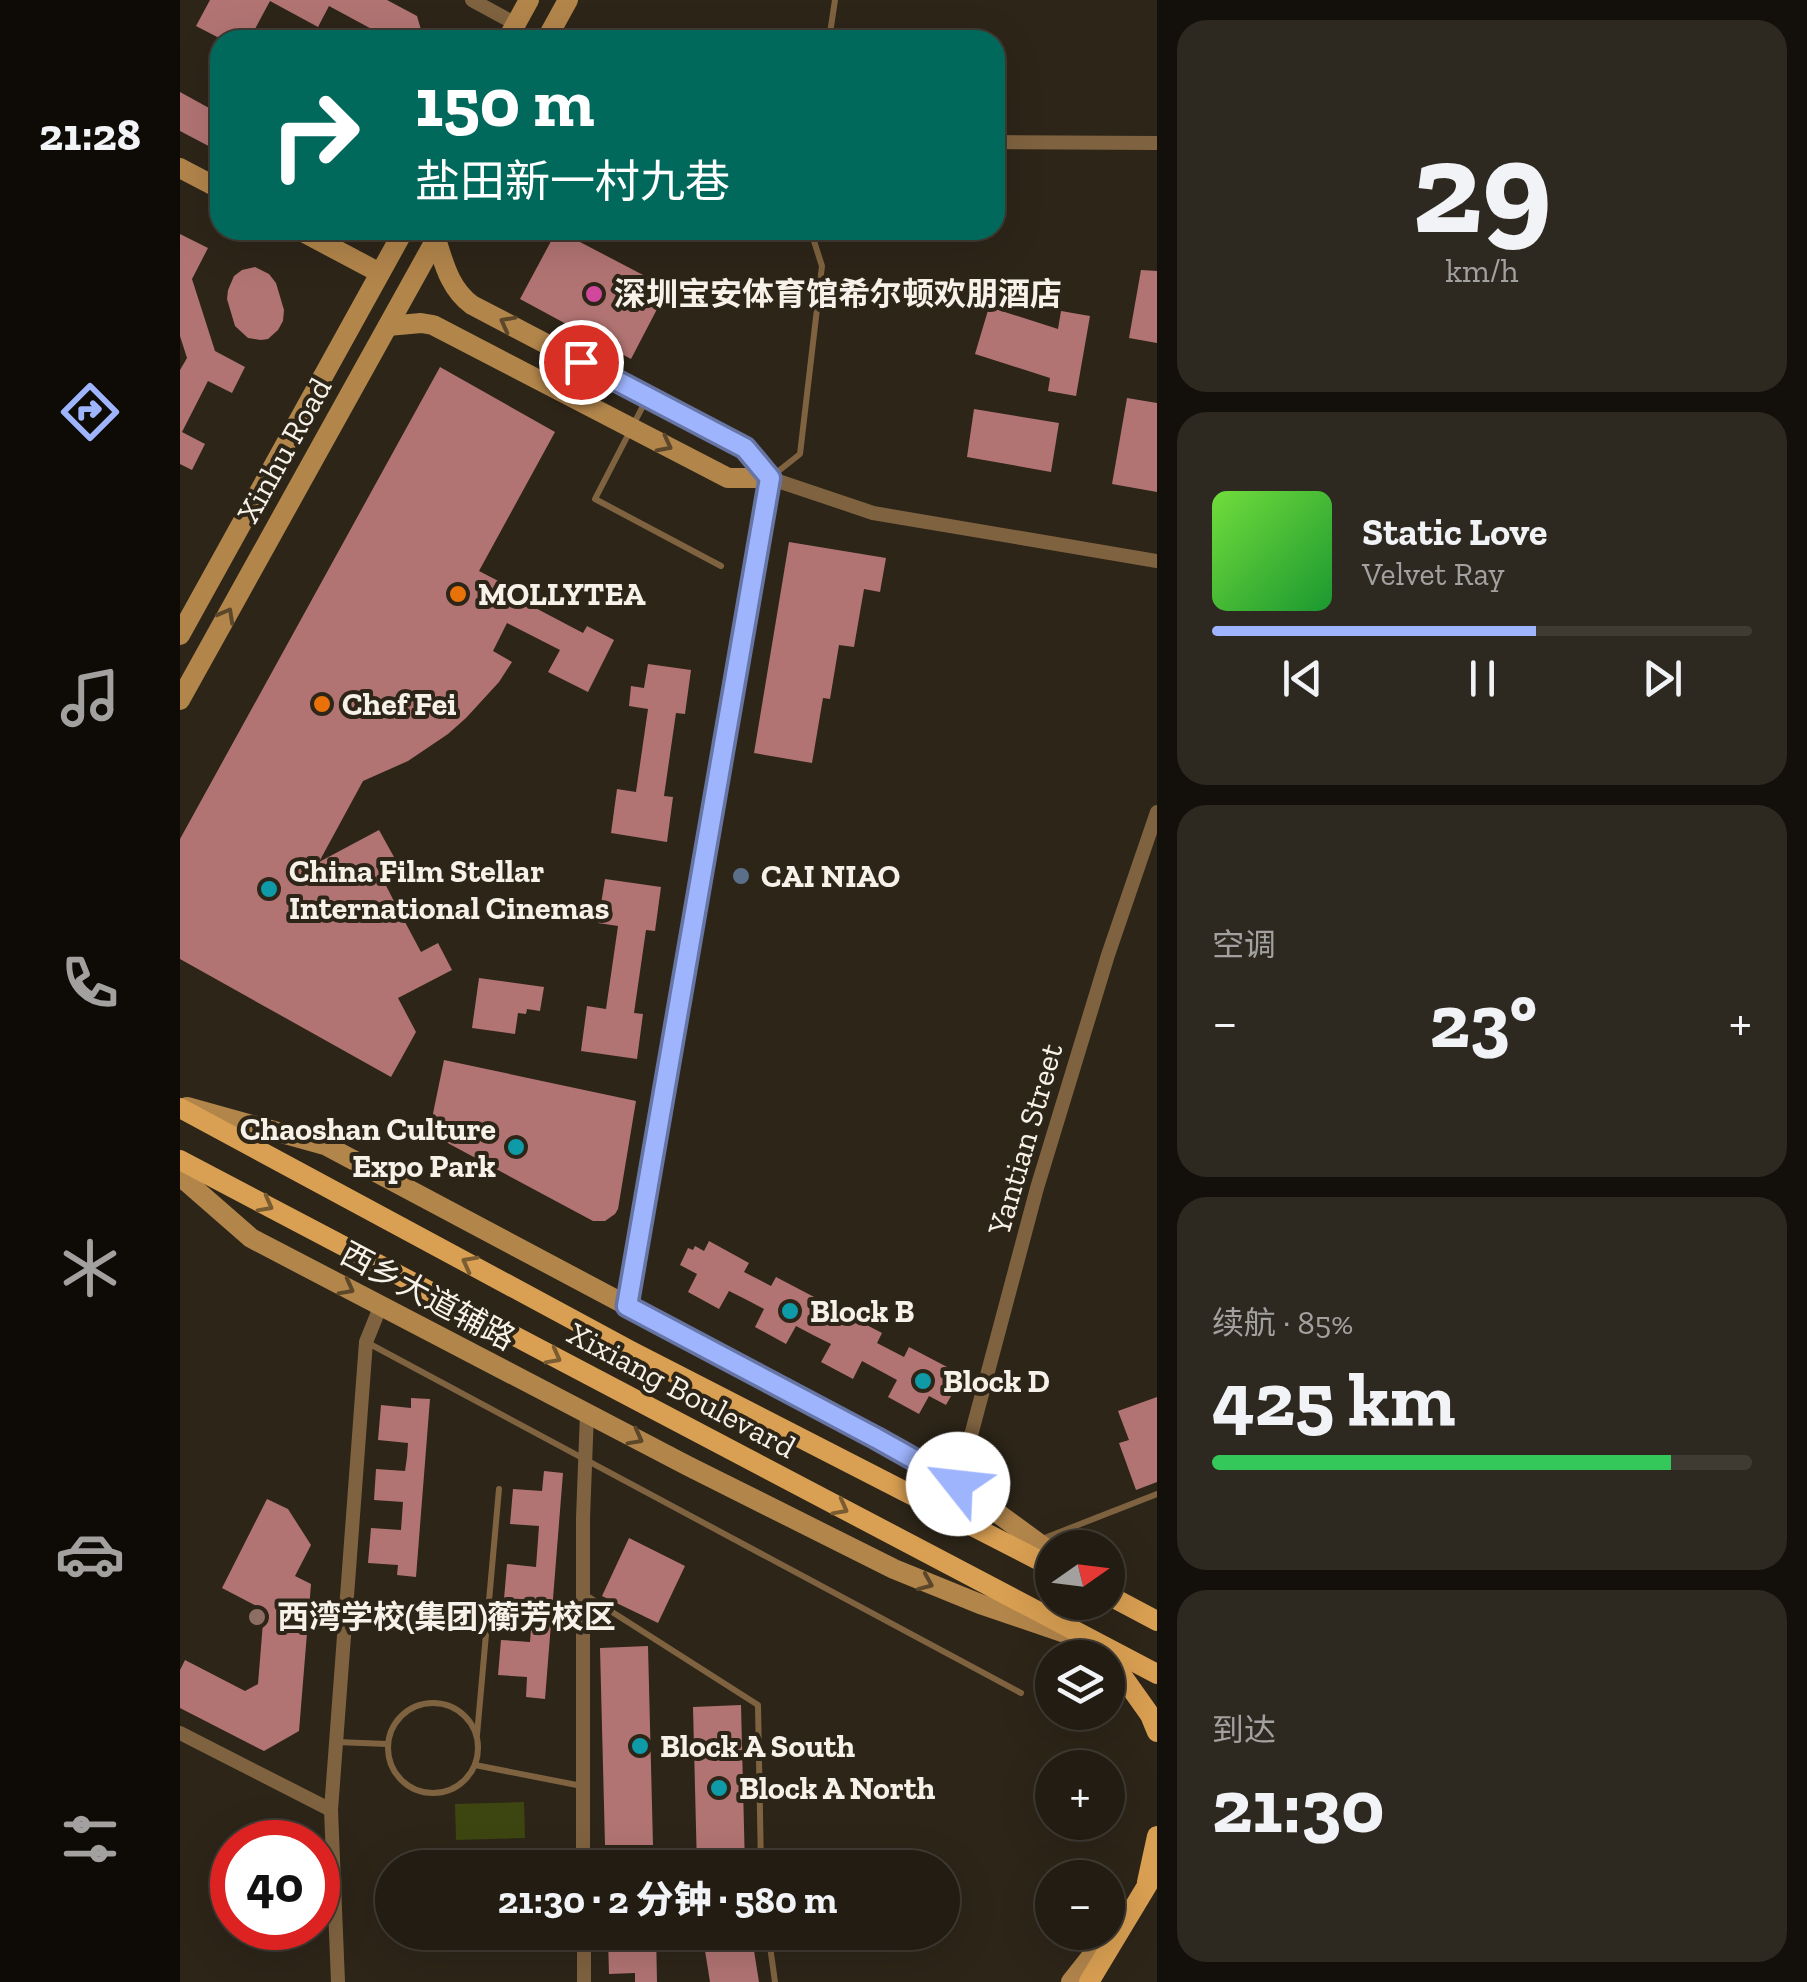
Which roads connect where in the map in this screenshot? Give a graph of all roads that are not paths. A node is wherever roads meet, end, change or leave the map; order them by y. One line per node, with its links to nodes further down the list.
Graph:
1 (472, 0): 5 (street)
2 (528, 0): 6 (street)
3 (568, 0): 7 (street)
4 (836, 0): 8 (lane)
5 (509, 30)
6 (512, 30)
7 (552, 30)
8 (831, 30)
9 (1005, 142): 10 (street)
10 (1157, 142)
11 (180, 168): 12 (street)
12 (210, 183)
13 (318, 240): 18 (street)
14 (398, 240): 18 (street, Xinhu Road)
15 (435, 240): 19 (street, Xinhu Road)
16 (439, 240): 20 (street, one-way to 16)
17 (815, 240): 22 (lane)
18 (380, 273): 25 (street, Xinhu Road)
19 (388, 326): 21 (street); 26 (street, Xinhu Road, one-way to 19)
20 (648, 397): 21 (lane); 22 (street)
21 (632, 428): 22 (street, one-way to 22); 24 (lane)
22 (770, 478): 23 (street); 32 (street)
23 (1157, 560)
24 (721, 566)
25 (180, 636)
26 (180, 700)
27 (1157, 812): 36 (street, Yantian Street)
28 (180, 1106): 32 (street); 41 (main road, Xixiang Boulevard, one-way to 28)
29 (180, 1160): 48 (main road, Xixiang Boulevard, one-way to 48)
30 (180, 1176): 31 (street, 西乡大道辅路, one-way to 31)
31 (381, 1305): 33 (street); 34 (street, 西乡大道辅路)
32 (627, 1306): 36 (street)
33 (366, 1342): 35 (lane); 56 (street)
34 (587, 1413): 35 (street); 47 (street, 西乡大道辅路, one-way to 47)
35 (585, 1460): 42 (street); 52 (lane)
36 (958, 1484): 40 (street)
37 (499, 1489): 55 (lane)
38 (1157, 1494): 39 (lane)
39 (1080, 1530)
40 (1035, 1546)
41 (1035, 1547)
42 (583, 1593): 59 (street); 63 (lane)
43 (1125, 1599): 45 (main road)
44 (1125, 1604): 46 (main road)
45 (1157, 1605)
46 (1157, 1621)
47 (1088, 1640)
48 (1092, 1640)
49 (1125, 1657): 50 (main road, Xixiang Boulevard)
50 (1157, 1674)
51 (1125, 1680): 53 (main road)
52 (1021, 1693)
53 (1157, 1732)
54 (180, 1733): 60 (street)
55 (477, 1736): 57 (lane); 58 (lane)
56 (336, 1742): 57 (lane); 60 (street)
57 (388, 1744): 58 (lane)
58 (476, 1764): 59 (lane)
59 (583, 1786): 62 (street)
60 (331, 1810): 68 (street)
61 (1157, 1836): 65 (main road)
62 (584, 1850)
63 (762, 1850)
64 (1157, 1869): 65 (main road)
65 (1145, 1889): 71 (street); 72 (main road)
66 (584, 1950): 69 (street)
67 (771, 1950): 70 (lane)
68 (338, 1982)
69 (584, 1982)
70 (775, 1982)
71 (1071, 1982)
72 (1089, 1982)

